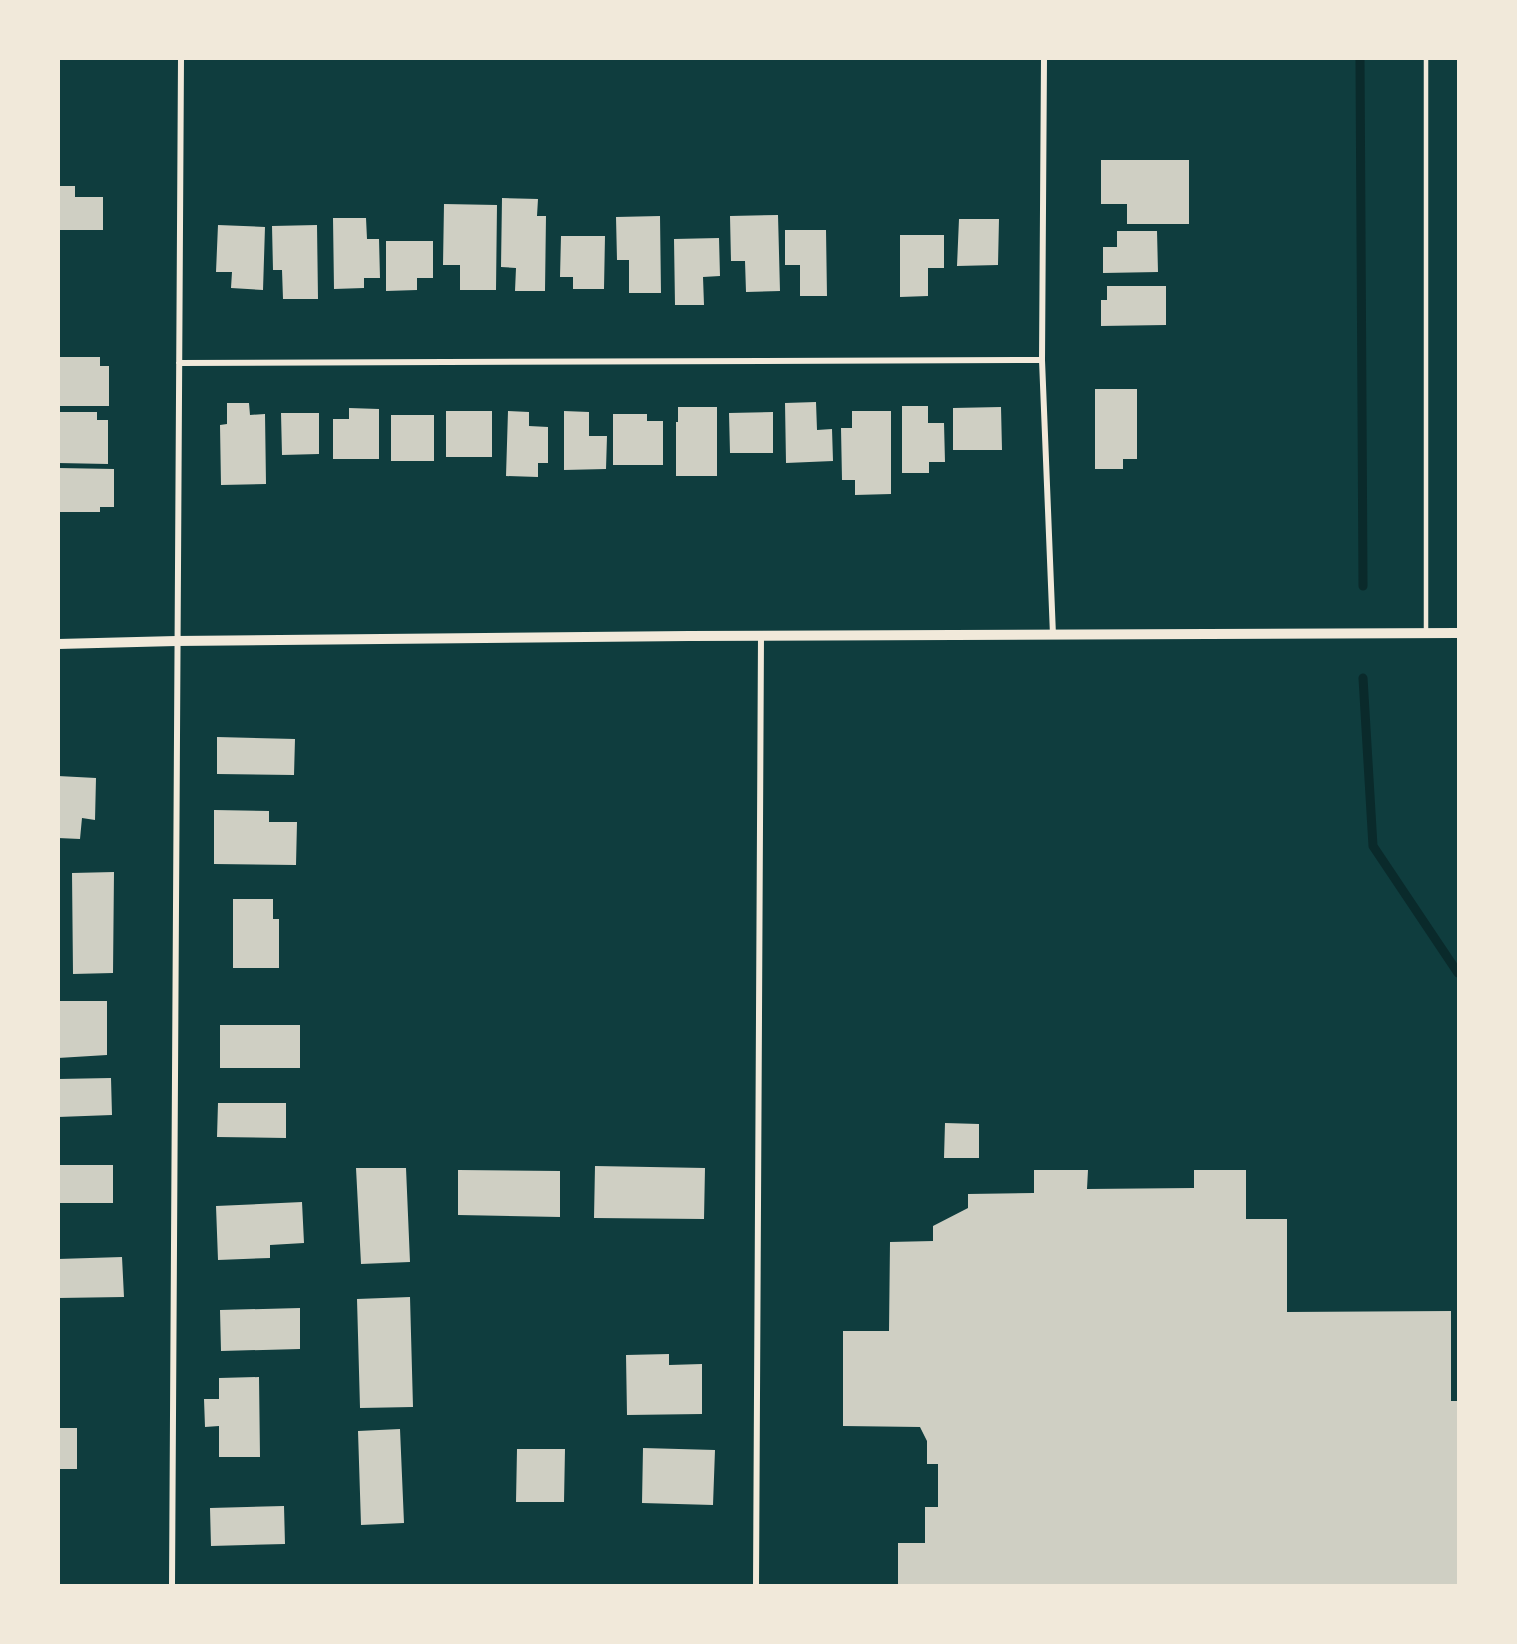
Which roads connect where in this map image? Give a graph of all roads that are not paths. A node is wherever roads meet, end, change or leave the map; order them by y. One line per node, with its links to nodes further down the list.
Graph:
1 (181, 58): 5 (street)
2 (1044, 58): 4 (street)
3 (1426, 58): 6 (lane)
4 (1042, 360): 5 (street); 8 (street)
5 (179, 363): 10 (street)
6 (1426, 633): 7 (street); 8 (street)
7 (1458, 633)
8 (1053, 635): 9 (street)
9 (761, 636): 10 (street); 13 (street)
10 (176, 641): 11 (street); 12 (street)
11 (58, 644)
12 (172, 1586)
13 (756, 1586)

